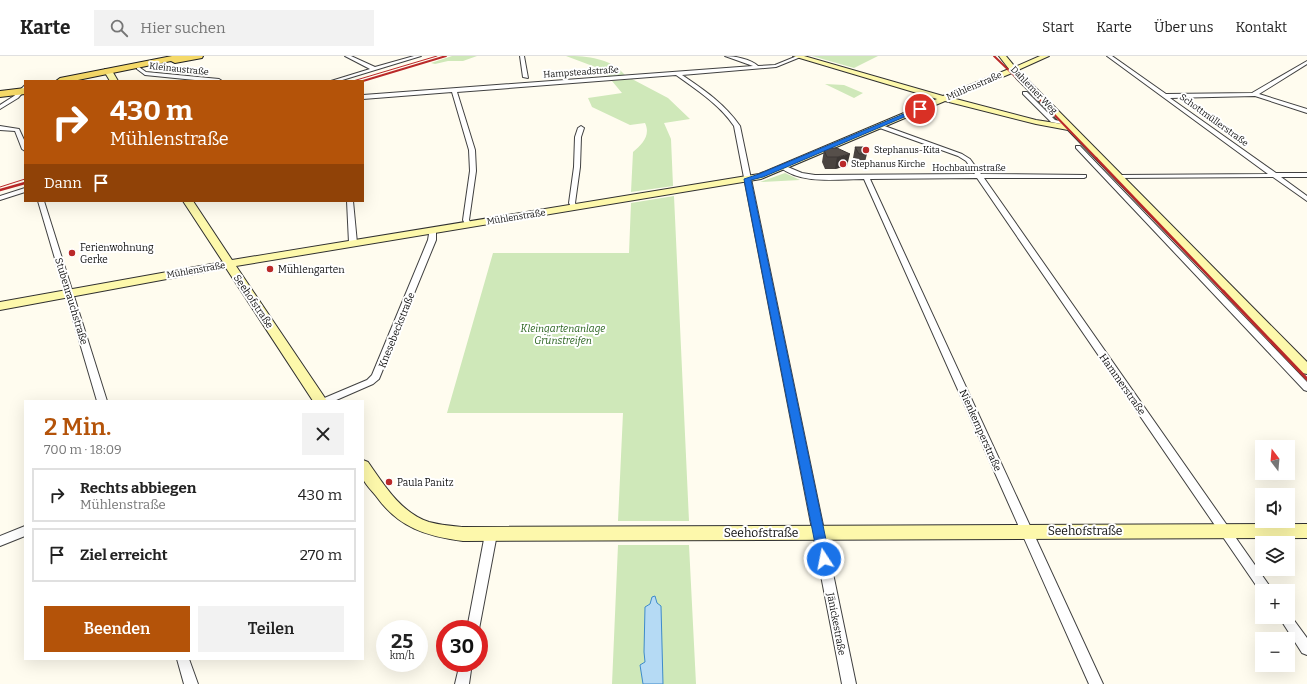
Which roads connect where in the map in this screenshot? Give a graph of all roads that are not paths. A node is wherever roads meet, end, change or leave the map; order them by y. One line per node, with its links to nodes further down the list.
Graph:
1 (184, 56): 17 (main road)
2 (199, 56): 13 (main road)
3 (347, 56): 14 (street)
4 (419, 56): 14 (street)
5 (522, 56): 22 (street)
6 (727, 56): 12 (street)
7 (799, 56): 12 (street, Hampsteadstraße); 31 (street)
8 (1002, 56): 15 (street, Dahlemer Weg)
9 (1046, 56): 15 (street, Mühlenstraße)
10 (1109, 56): 29 (street, Schottmüllerstraße)
11 (1307, 62): 28 (street)
12 (756, 67): 16 (street, Hampsteadstraße)
13 (139, 68): 17 (main road); 20 (street, Kleinaustraße)
14 (374, 69): 21 (street)
15 (1014, 70): 31 (street, Mühlenstraße); 35 (street, Dahlemer Weg)
16 (676, 74): 22 (street, Hampsteadstraße); 50 (street, Jänickestraße)
17 (110, 76): 18 (main road); 19 (main road)
18 (70, 80)
19 (84, 80)
20 (210, 80)
21 (337, 80)
22 (527, 80): 25 (street, Hampsteadstraße)
23 (24, 89): 24 (main road); 27 (main road); 32 (street)
24 (0, 90)
25 (454, 90): 30 (street, Hampsteadstraße); 60 (street)
26 (1025, 93): 35 (street, Dahlemer Weg)
27 (0, 94)
28 (1254, 94): 29 (street); 33 (street)
29 (1165, 96): 46 (street, Schottmüllerstraße)
30 (364, 97)
31 (944, 99): 34 (street, Mühlenstraße); 35 (street); 38 (street)
32 (0, 107)
33 (1307, 111)
34 (879, 126): 43 (street, Mühlenstraße); 48 (street, Hammerstraße)
35 (1070, 126): 38 (street, Dahlemer Weg)
36 (0, 128): 39 (street)
37 (581, 128): 59 (street)
38 (1080, 137): 42 (street, Dahlemer Weg)
39 (24, 147)
40 (1078, 147): 41 (street)
41 (1092, 162): 42 (street); 51 (street)
42 (1105, 162): 49 (street, Dahlemer Weg)
43 (783, 167): 47 (street, Hochbaumstraße); 50 (street, Mühlenstraße)
44 (1307, 175): 46 (street)
45 (1084, 176): 48 (street, Hochbaumstraße)
46 (1277, 176): 49 (street); 55 (street, Schottmüllerstraße)
47 (866, 177): 48 (street, Hochbaumstraße); 85 (street, Nienkemperstraße)
48 (980, 177): 83 (street, Hammerstraße)
49 (1119, 177): 52 (street, Dahlemer Weg)
50 (747, 179): 59 (street, Mühlenstraße); 84 (street, Jänickestraße)
51 (1117, 188): 52 (street); 62 (street)
52 (1131, 188): 63 (street, Dahlemer Weg)
53 (24, 190): 54 (street)
54 (0, 198)
55 (1307, 200)
56 (41, 202): 68 (street, Stubenrauchstraße)
57 (189, 202): 65 (street, Seehofstraße)
58 (350, 202): 64 (street)
59 (574, 207): 60 (street, Mühlenstraße)
60 (468, 225): 61 (street, Mühlenstraße)
61 (433, 230): 64 (street, Mühlenstraße); 79 (street, Knesebeckstraße)
62 (1165, 239): 63 (street); 66 (street)
63 (1180, 239): 67 (street, Dahlemer Weg)
64 (352, 244): 65 (street, Mühlenstraße)
65 (229, 264): 68 (street, Mühlenstraße); 78 (street, Seehofstraße)
66 (1194, 268): 67 (street); 70 (street)
67 (1208, 268): 71 (street, Dahlemer Weg)
68 (69, 294): 69 (street, Mühlenstraße); 77 (street, Stubenrauchstraße)
69 (0, 306)
70 (1247, 325): 71 (street); 72 (street)
71 (1263, 325): 73 (street, Dahlemer Weg)
72 (1267, 346): 73 (street); 74 (street)
73 (1283, 346): 75 (street, Dahlemer Weg)
74 (1283, 363): 75 (street, Dahlemer Weg); 76 (street)
75 (1304, 367)
76 (1307, 388)
77 (102, 400)
78 (319, 400)
79 (327, 400)
80 (364, 467): 86 (street, Seehofstraße)
81 (24, 530): 87 (street)
82 (1307, 530): 83 (street, Seehofstraße)
83 (1225, 531): 85 (street, Seehofstraße); 88 (street, Hammerstraße)
84 (819, 532): 85 (street, Seehofstraße); 86 (street, Seehofstraße); 96 (street, Jänickestraße)
85 (1027, 532): 97 (street, Nienkemperstraße)
86 (491, 534): 89 (street)
87 (0, 541)
88 (1262, 584)
89 (475, 620)
90 (1290, 624): 91 (street)
91 (1307, 649)
92 (183, 660): 94 (street)
93 (464, 672): 95 (street)
94 (191, 684)
95 (462, 684)
96 (849, 684)
97 (1096, 684)

